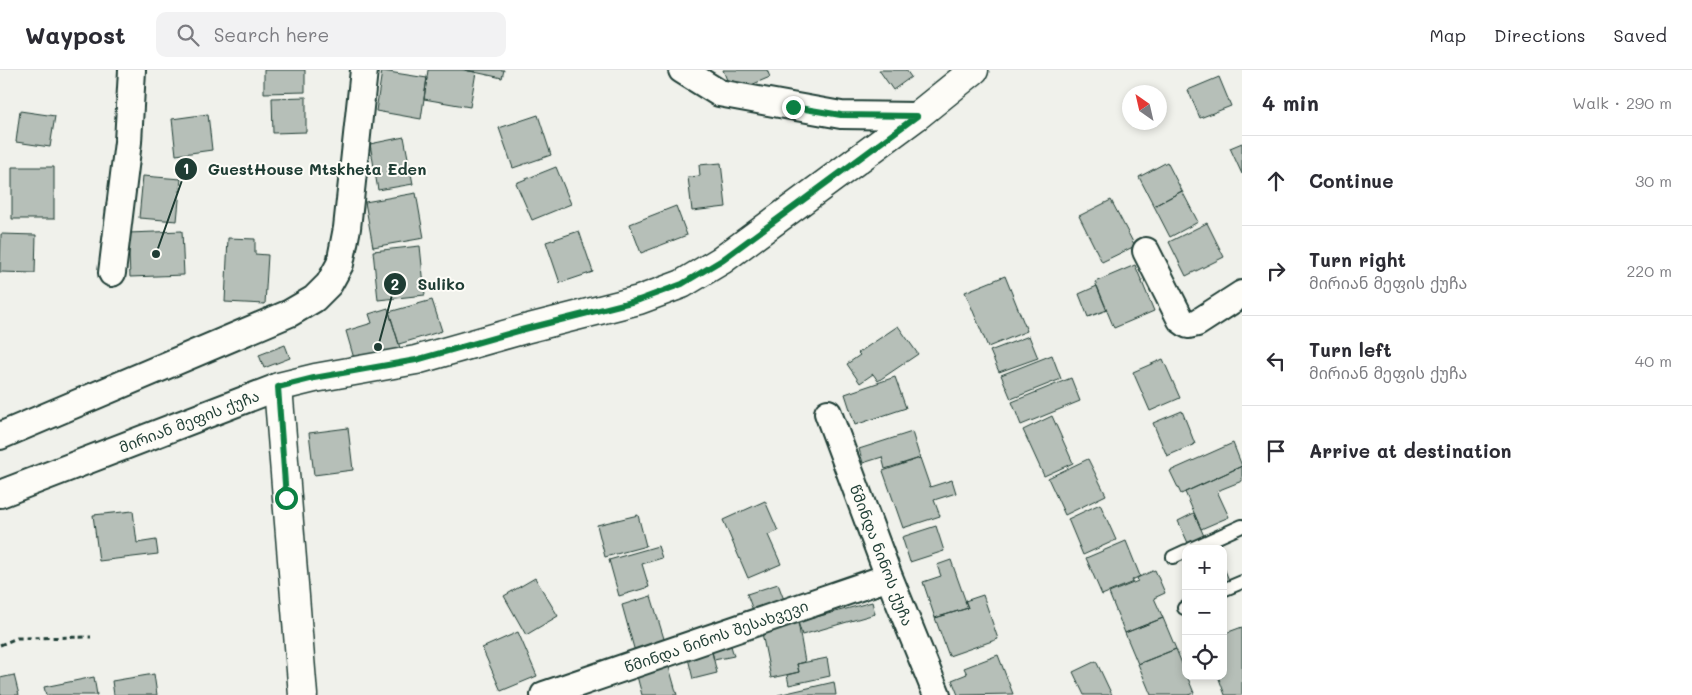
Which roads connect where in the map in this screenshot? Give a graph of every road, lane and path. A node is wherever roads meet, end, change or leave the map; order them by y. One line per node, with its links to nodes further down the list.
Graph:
1 (132, 70): 7 (street)
2 (364, 70): 11 (street)
3 (682, 70): 5 (street)
4 (974, 70): 5 (street, მირიან მეფის ქუჩა)
5 (917, 116): 9 (street, მირიან მეფის ქუჩა)
6 (1146, 251): 8 (street)
7 (112, 273)
8 (1242, 294)
9 (278, 387): 12 (street, მირიან მეფის ქუჩა); 22 (street)
10 (828, 413): 17 (street, წმინდა ნინოს ქუჩა)
11 (0, 436)
12 (0, 494)
13 (1242, 526): 14 (lane)
14 (1200, 545)
15 (1182, 553): 16 (lane)
16 (1173, 557)
17 (889, 577): 23 (street, წმინდა ნინოს შესახვევი); 24 (street, წმინდა ნინოს ქუჩა)
18 (1242, 582): 19 (lane)
19 (1227, 588)
20 (91, 637): 21 (path)
21 (0, 645)
22 (303, 695)
23 (544, 695)
24 (937, 695)

